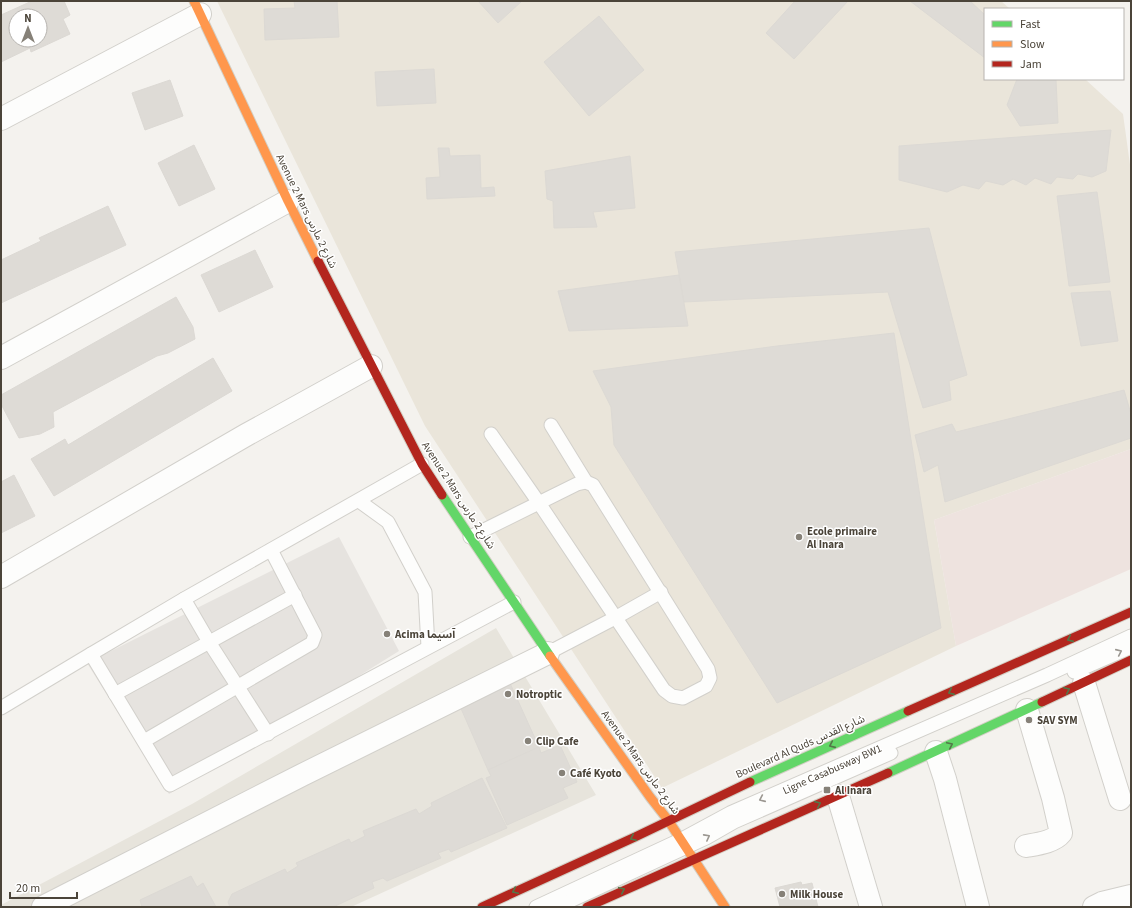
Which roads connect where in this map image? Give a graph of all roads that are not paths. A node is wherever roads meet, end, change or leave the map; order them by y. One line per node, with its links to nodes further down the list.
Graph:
1 (197, 7): 2 (street); 3 (main road, Avenue 2 Mars شارع 2 مارس)
2 (1, 119)
3 (288, 201): 4 (street); 5 (main road, Avenue 2 Mars شارع 2 مارس)
4 (1, 358)
5 (371, 366): 8 (main road, Avenue 2 Mars شارع 2 مارس); 14 (street)
6 (551, 425): 9 (lane)
7 (491, 434): 11 (lane)
8 (422, 464): 10 (lane); 12 (main road, Avenue 2 Mars شارع 2 مارس)
9 (586, 482): 11 (lane); 15 (lane)
10 (360, 500): 13 (lane); 23 (lane)
11 (539, 503): 12 (lane); 20 (lane)
12 (470, 537): 18 (main road, Avenue 2 Mars شارع 2 مارس)
13 (271, 550): 16 (lane); 17 (lane)
14 (1, 576)
15 (661, 592): 20 (lane); 20 (lane)
16 (295, 595): 22 (lane); 29 (lane)
17 (184, 599): 22 (lane); 26 (lane)
18 (514, 602): 23 (lane); 25 (main road, Avenue 2 Mars شارع 2 مارس)
19 (1131, 612): 38 (main road, Boulevard Al Quds شارع القدس, one-way to 38)
20 (615, 618): 25 (lane)
21 (1131, 636): 39 (lane, Ligne Casabusway BW1, one-way to 39)
22 (209, 642): 29 (lane); 30 (lane)
23 (428, 647): 33 (lane)
24 (1131, 647): 39 (lane, Ligne Casabusway BW1, one-way to 24)
25 (548, 653): 38 (main road, Avenue 2 Mars شارع 2 مارس); 44 (street)
26 (91, 654): 30 (lane); 31 (lane)
27 (1131, 660): 28 (main road)
28 (1084, 683): 32 (main road, one-way to 28); 37 (street)
29 (238, 686): 33 (lane); 34 (lane)
30 (115, 694): 34 (lane)
31 (1, 708)
32 (1027, 710): 35 (main road, one-way to 32); 40 (street)
33 (268, 734): 34 (lane)
34 (144, 741)
35 (936, 752): 36 (main road); 50 (street)
36 (838, 796): 41 (main road, one-way to 36); 49 (street)
37 (1120, 799)
38 (668, 820): 39 (main road, Avenue 2 Mars شارع 2 مارس); 45 (main road, Boulevard Al Quds شارع القدس, one-way to 45)
39 (683, 844): 41 (main road, Avenue 2 Mars شارع 2 مارس); 46 (lane, Ligne Casabusway BW1); 47 (lane, Ligne Casabusway BW1)
40 (1026, 846)
41 (693, 860): 43 (main road, one-way to 41); 48 (main road, Avenue 2 Mars شارع 2 مارس)
42 (1131, 896): 51 (street)
43 (597, 905)
44 (43, 907)
45 (482, 907)
46 (536, 907)
47 (557, 907)
48 (725, 907)
49 (871, 907)
50 (978, 907)
51 (1094, 907)

